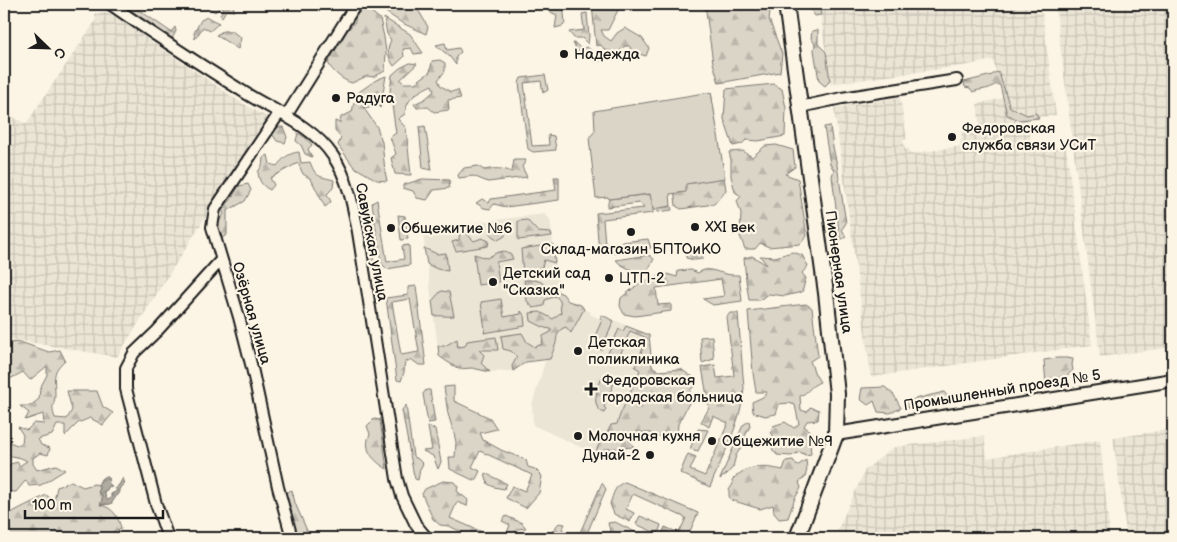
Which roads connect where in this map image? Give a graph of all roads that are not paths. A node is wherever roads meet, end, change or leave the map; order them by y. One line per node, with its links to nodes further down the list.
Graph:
1 (110, 4): 6 (street, Савуйская улица)
2 (356, 4): 6 (street, Озёрная улица)
3 (786, 4): 5 (main road, Пионерная улица)
4 (957, 80): 5 (street)
5 (800, 107): 9 (main road, Пионерная улица)
6 (283, 114): 7 (street, Озёрная улица); 12 (street, Савуйская улица)
7 (222, 260): 10 (street); 11 (street, Озёрная улица)
8 (1173, 380): 9 (street, Промышленный проезд № 5)
9 (836, 434): 13 (main road, Пионерная улица)
10 (168, 538)
11 (292, 538)
12 (427, 538)
13 (797, 538)

